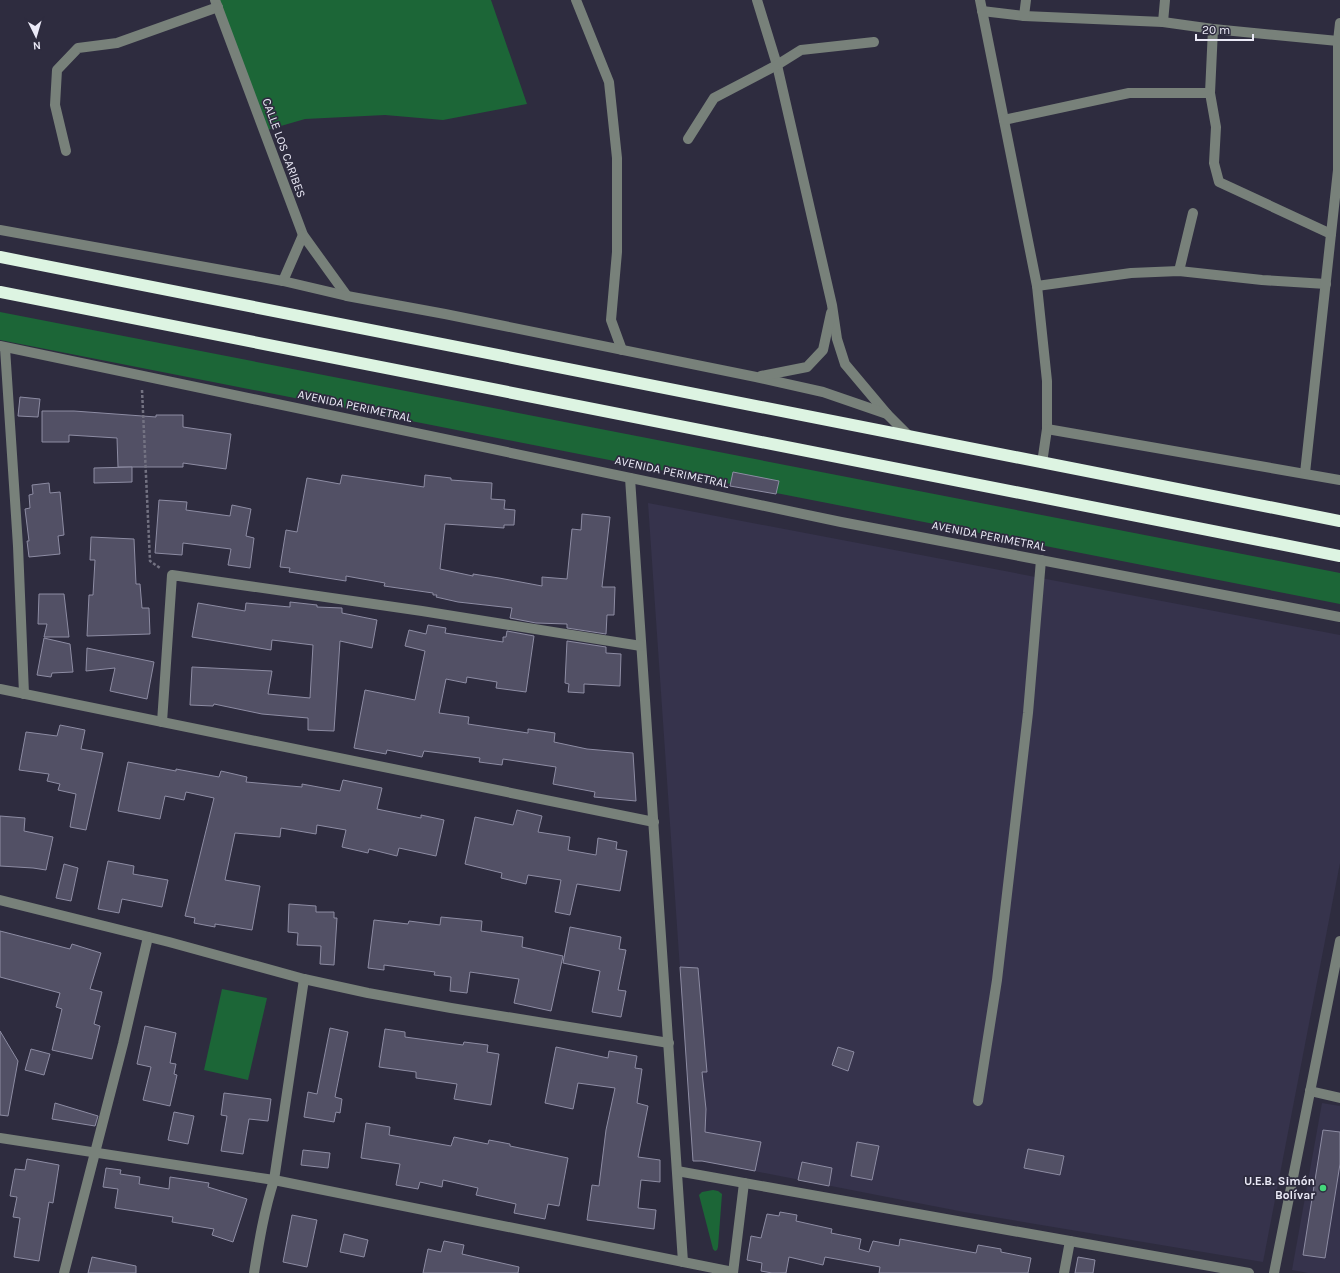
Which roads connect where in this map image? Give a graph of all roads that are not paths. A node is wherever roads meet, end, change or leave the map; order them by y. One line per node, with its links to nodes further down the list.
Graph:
1 (576, 0): 32 (street)
2 (757, 0): 14 (street)
3 (980, 0): 7 (street)
4 (1026, 0): 8 (street)
5 (1165, 0): 9 (street)
6 (217, 4): 18 (street); 22 (street, CALLE LOS CARIBES)
7 (982, 11): 8 (street); 16 (street)
8 (1024, 16): 9 (street)
9 (1163, 22): 11 (street)
10 (1340, 23): 12 (street)
11 (1213, 29): 12 (street); 15 (street)
12 (1338, 41): 21 (street)
13 (874, 42): 14 (street)
14 (777, 65): 17 (street); 30 (street)
15 (1210, 93): 16 (street); 21 (street)
16 (1004, 120): 27 (street)
17 (688, 138)
18 (66, 151)
19 (1193, 213): 24 (street)
20 (0, 230): 25 (street)
21 (1330, 234): 26 (street)
22 (303, 235): 25 (street); 29 (street, CALLE LOS CARIBES)
23 (0, 257): 36 (highway)
24 (1179, 271): 26 (street); 27 (street)
25 (283, 281): 29 (street)
26 (1326, 284): 38 (street)
27 (1037, 286): 35 (street)
28 (0, 292): 42 (highway)
29 (347, 296): 32 (street)
30 (832, 305): 33 (street); 34 (street)
31 (3, 347): 39 (street, AVENIDA PERIMETRAL); 47 (street)
32 (622, 350): 33 (street)
33 (756, 376): 34 (street)
34 (887, 414): 36 (street)
35 (1047, 429): 37 (street); 38 (street)
36 (909, 436): 37 (highway)
37 (1042, 463): 41 (highway)
38 (1305, 473): 40 (street)
39 (630, 478): 43 (street, AVENIDA PERIMETRAL); 45 (street)
40 (1340, 480)
41 (1340, 521)
42 (1340, 556)
43 (1040, 560): 44 (street, AVENIDA PERIMETRAL); 57 (street)
44 (1340, 618)
45 (642, 646): 48 (street); 49 (street)
46 (0, 689): 47 (street)
47 (24, 694): 48 (street)
48 (162, 722): 49 (street)
49 (654, 822): 54 (street)
50 (0, 900): 51 (street)
51 (148, 937): 53 (street); 59 (street)
52 (1340, 941): 55 (street)
53 (304, 979): 54 (street); 61 (street)
54 (669, 1043): 60 (street)
55 (1310, 1091): 56 (street); 70 (street)
56 (1340, 1098)
57 (978, 1101)
58 (0, 1138): 59 (street)
59 (94, 1153): 61 (street); 66 (street)
60 (677, 1171): 62 (street); 64 (street)
61 (274, 1180): 64 (street); 67 (street)
62 (744, 1183): 63 (street); 65 (street)
63 (1070, 1241): 68 (street); 69 (street)
64 (683, 1262): 65 (street)
65 (733, 1272)
66 (64, 1273)
67 (254, 1273)
68 (1064, 1273)
69 (1249, 1273)
70 (1274, 1273)

